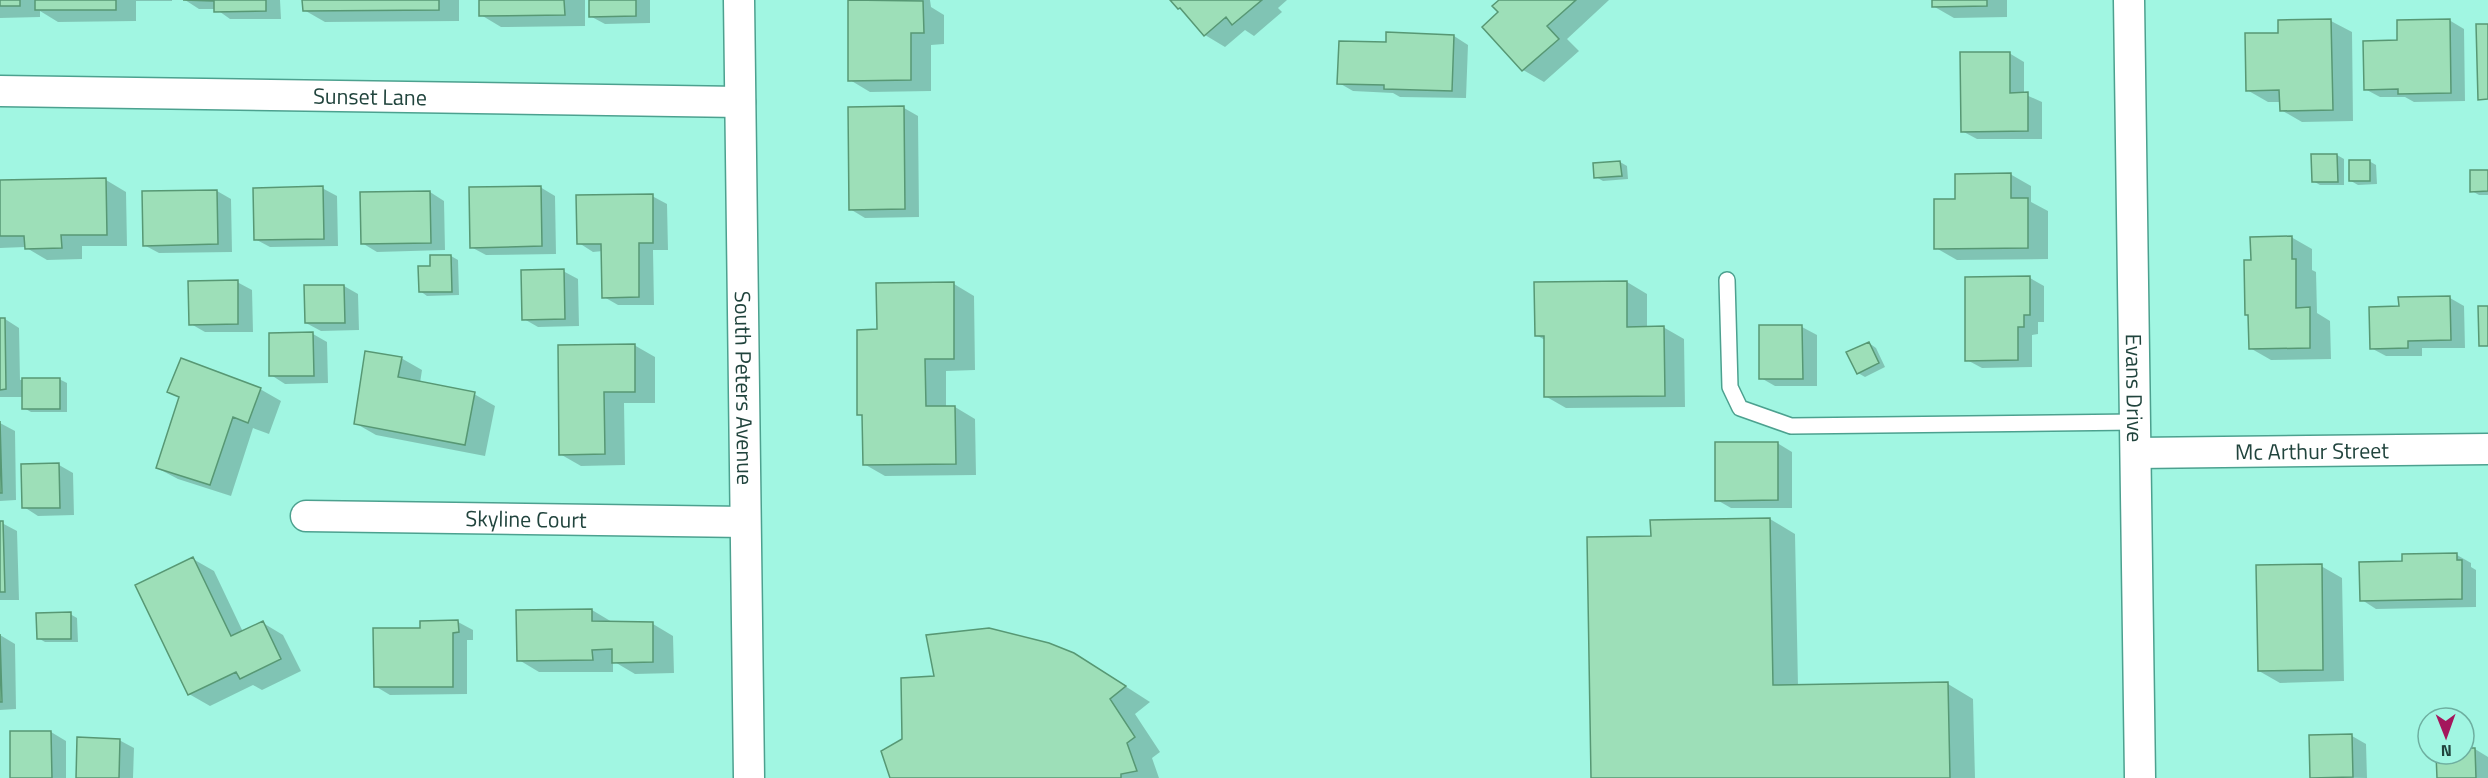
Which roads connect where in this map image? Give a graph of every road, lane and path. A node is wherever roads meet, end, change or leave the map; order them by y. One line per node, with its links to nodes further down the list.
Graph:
1 (739, 0): 4 (street, South Peters Avenue)
2 (2129, 0): 6 (street, Evans Drive)
3 (0, 91): 4 (street, Sunset Lane)
4 (740, 102): 10 (street, South Peters Avenue)
5 (1727, 280): 6 (lane)
6 (2135, 422): 8 (street, Evans Drive)
7 (2488, 449): 8 (street, Mc Arthur Street)
8 (2136, 453): 12 (street, Evans Drive)
9 (306, 516): 10 (street, Skyline Court)
10 (746, 522): 11 (street, South Peters Avenue)
11 (749, 778)
12 (2140, 778)

